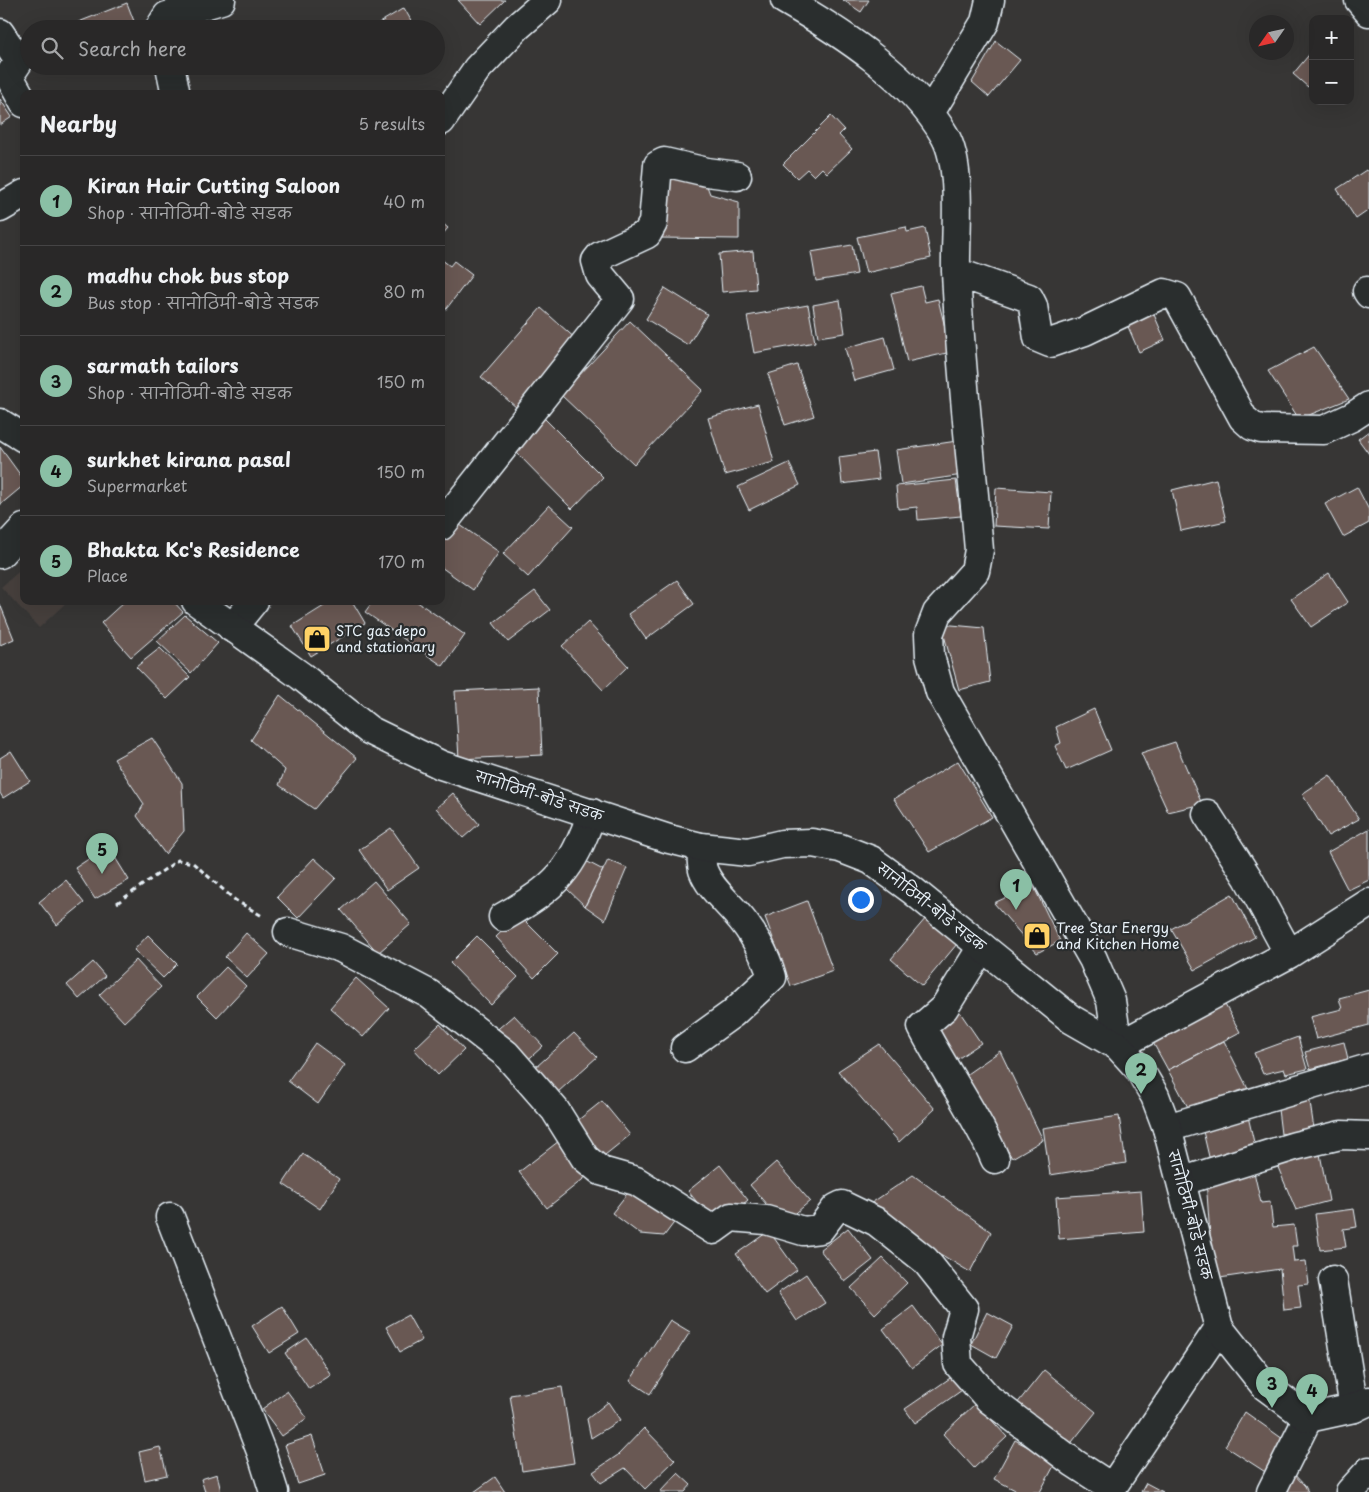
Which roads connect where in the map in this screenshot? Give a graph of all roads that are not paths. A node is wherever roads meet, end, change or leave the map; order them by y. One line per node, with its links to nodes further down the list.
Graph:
1 (220, 0): 7 (street)
2 (548, 0): 13 (street)
3 (785, 0): 12 (street)
4 (990, 0): 12 (street)
5 (1359, 0): 6 (street)
6 (1369, 12)
7 (165, 20)
8 (0, 33): 11 (street)
9 (172, 75): 10 (street)
10 (175, 90)
11 (20, 95)
12 (930, 113): 17 (street)
13 (445, 115)
14 (736, 176): 21 (street)
15 (20, 196): 16 (street)
16 (0, 208)
17 (956, 272): 18 (street); 35 (street)
18 (1369, 406)
19 (0, 423): 20 (street)
20 (20, 436)
21 (445, 521)
22 (20, 532): 23 (street)
23 (0, 554)
24 (201, 605): 26 (street, सानोठिमी-बोडे सडक)
25 (251, 605): 26 (street)
26 (232, 628): 27 (street, सानोठिमी-बोडे सडक)
27 (592, 813): 29 (street, सानोठिमी-बोडे सडक); 31 (street)
28 (1207, 814): 34 (street)
29 (702, 847): 33 (street, सानोठिमी-बोडे सडक); 36 (street)
30 (1369, 904): 34 (street)
31 (504, 917)
32 (288, 932): 48 (street)
33 (982, 947): 35 (street, सानोठिमी-बोडे सडक); 40 (street)
34 (1289, 954): 35 (street)
35 (1118, 1046): 38 (street, सानोठिमी-बोडे सडक)
36 (685, 1048)
37 (1369, 1068): 38 (street)
38 (1167, 1128): 41 (street, सानोठिमी-बोडे सडक)
39 (1369, 1136): 41 (street)
40 (995, 1159)
41 (1183, 1181): 44 (street, सानोठिमी-बोडे सडक)
42 (170, 1217): 49 (street)
43 (1333, 1280): 45 (street)
44 (1219, 1328): 46 (street, सानोठिमी-बोडे सडक); 48 (street)
45 (1361, 1404): 46 (street)
46 (1308, 1418): 50 (street)
47 (1369, 1471): 51 (street)
48 (1110, 1490)
49 (274, 1492)
50 (1271, 1492)
51 (1350, 1492)

